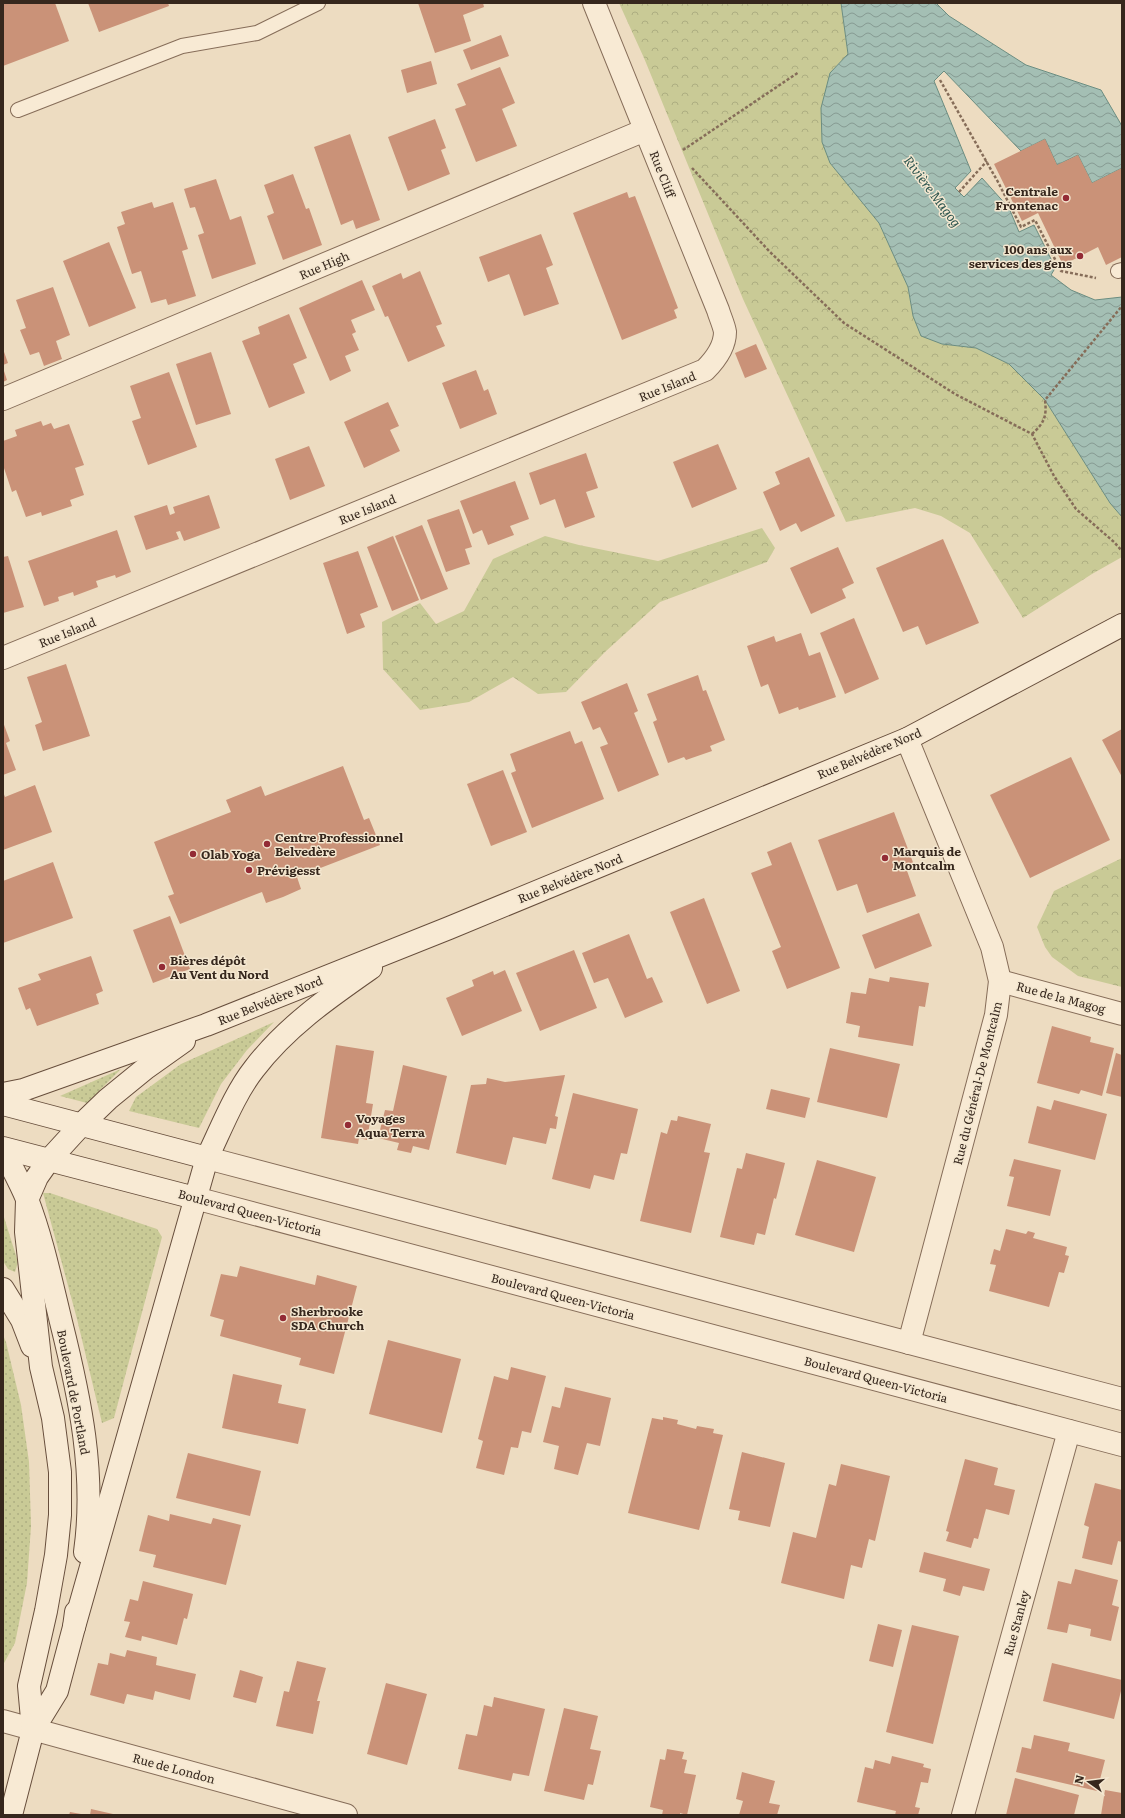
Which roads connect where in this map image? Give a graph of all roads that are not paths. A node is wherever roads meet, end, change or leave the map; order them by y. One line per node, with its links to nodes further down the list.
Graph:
1 (318, 3): 3 (lane)
2 (594, 3): 4 (street, Rue Cliff)
3 (18, 110)
4 (645, 130): 5 (street, Rue Cliff); 6 (street, Rue High)
5 (721, 347): 8 (street, Rue Island)
6 (3, 399)
7 (1122, 625): 9 (street, Rue Belvédère Nord)
8 (3, 658)
9 (907, 739): 10 (street, Rue Belvédère Nord); 11 (street, Rue du Général-De Montcalm)
10 (399, 948): 13 (street, Rue Belvédère Nord); 18 (street)
11 (1000, 981): 12 (street, Rue de la Magog); 23 (street, Rue du Général-De Montcalm)
12 (1122, 1014)
13 (206, 1025): 14 (street, Rue Belvédère Nord); 16 (street)
14 (3, 1094)
15 (3, 1104): 16 (street)
16 (82, 1124): 18 (street); 19 (street)
17 (3, 1149): 19 (street, Boulevard Queen-Victoria); 21 (street, Boulevard de Portland)
18 (207, 1158): 20 (street); 23 (street)
19 (49, 1160): 20 (street, Boulevard Queen-Victoria); 21 (street)
20 (195, 1198): 26 (street, Boulevard Queen-Victoria); 28 (street)
21 (27, 1200): 24 (street); 28 (street, Boulevard de Portland)
22 (3, 1289): 24 (street)
23 (909, 1343): 25 (street)
24 (41, 1367): 30 (street, Boulevard de Portland)
25 (1122, 1399)
26 (1069, 1430): 27 (street, Boulevard Queen-Victoria); 33 (street, Rue Stanley)
27 (1122, 1445)
28 (74, 1628): 30 (street, Boulevard de Portland)
29 (3, 1722): 30 (street, Rue de London)
30 (34, 1730): 31 (street, Boulevard de Portland); 32 (street, Rue de London)
31 (11, 1815)
32 (346, 1815)
33 (963, 1815)

